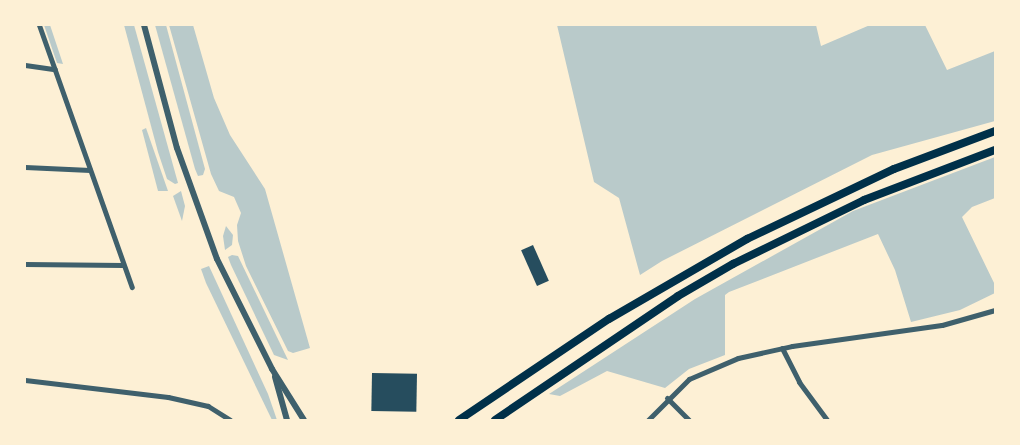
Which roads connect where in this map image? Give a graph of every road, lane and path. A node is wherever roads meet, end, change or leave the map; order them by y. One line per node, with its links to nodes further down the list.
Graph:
1 (39, 25): 4 (street)
2 (144, 25): 14 (street)
3 (25, 65): 4 (street)
4 (54, 69): 8 (street)
5 (995, 131): 20 (main road)
6 (995, 150): 21 (main road)
7 (25, 167): 8 (street)
8 (90, 170): 10 (street)
9 (25, 264): 10 (street)
10 (123, 265): 11 (street)
11 (132, 287)
12 (995, 310): 13 (street)
13 (782, 348): 16 (street); 24 (street)
14 (272, 369): 18 (street); 19 (street)
15 (25, 380): 17 (street)
16 (667, 398): 22 (street); 23 (street)
17 (230, 420)
18 (287, 420)
19 (304, 420)
20 (459, 420)
21 (495, 420)
22 (648, 420)
23 (689, 420)
24 (827, 420)

